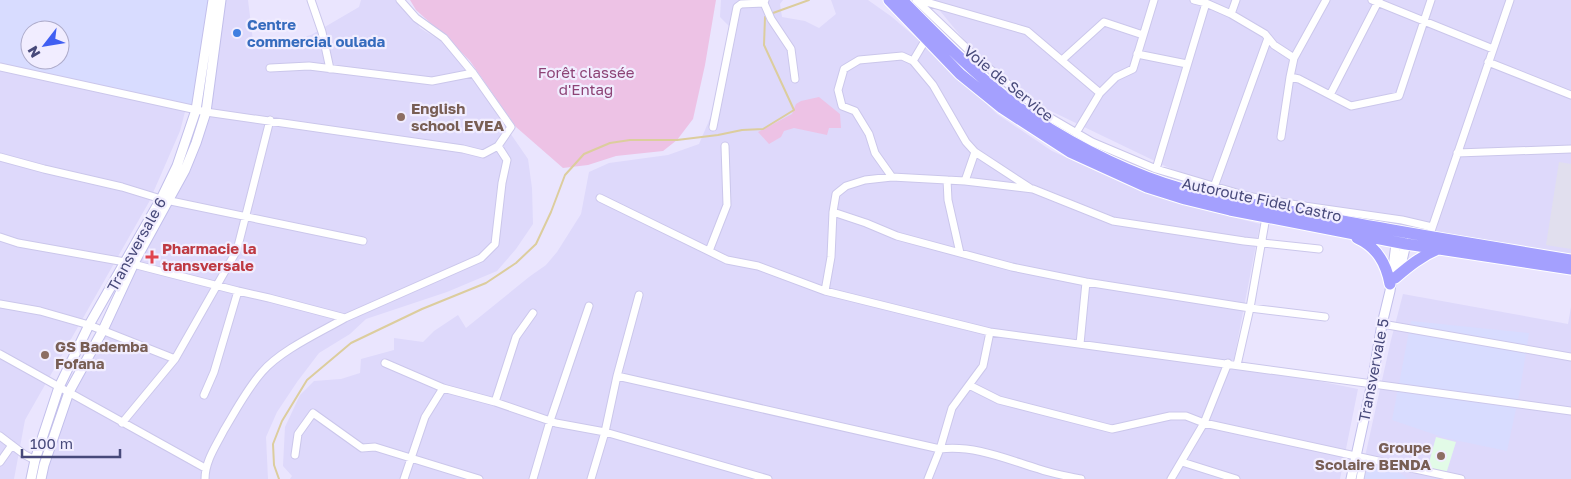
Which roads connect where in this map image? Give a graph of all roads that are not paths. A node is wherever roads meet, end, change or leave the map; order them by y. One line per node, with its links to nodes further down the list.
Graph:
1 (213, 0): 37 (main road, Transversale 6)
2 (221, 0): 38 (main road, Transversale 6)
3 (311, 0): 30 (street)
4 (400, 0): 31 (street)
5 (889, 0): 20 (highway, Autoroute Fidel Castro)
6 (1154, 0): 18 (street)
7 (1194, 0): 15 (street)
8 (1236, 0): 16 (street)
9 (1326, 0): 23 (street)
10 (1431, 0): 17 (street)
11 (1510, 0): 21 (street)
12 (912, 1): 24 (street); 41 (street, Voie de Service); 63 (highway, Autoroute Fidel Castro)
13 (1376, 1): 17 (street); 35 (street)
14 (764, 2): 33 (street); 40 (street)
15 (1206, 3): 16 (street); 27 (street)
16 (1231, 14): 19 (street)
17 (1424, 21): 21 (street); 35 (street)
18 (1143, 35): 22 (street); 24 (street)
19 (1268, 38): 23 (street); 53 (street)
20 (926, 39): 25 (street); 59 (highway, Autoroute Fidel Castro)
21 (1493, 49): 26 (street)
22 (1137, 54): 27 (street); 34 (street)
23 (1294, 58): 32 (street)
24 (1062, 60): 34 (street)
25 (913, 61): 46 (street); 50 (street)
26 (1488, 62): 36 (street); 47 (street)
27 (1187, 64): 49 (street)
28 (0, 67): 37 (street)
29 (270, 68): 30 (street)
30 (330, 69): 31 (street)
31 (473, 73): 43 (street)
32 (1290, 76): 35 (street); 42 (street)
33 (795, 79)
34 (1100, 93): 41 (street)
35 (1330, 95)
36 (1571, 95)
37 (196, 110): 38 (street); 56 (main road, Transversale 6)
38 (206, 112): 39 (street); 56 (main road, Transversale 6)
39 (270, 120): 43 (street); 58 (street)
40 (713, 127)
41 (1076, 133): 49 (street, Voie de Service)
42 (1281, 137)
43 (498, 146): 84 (street)
44 (725, 146): 68 (street)
45 (1571, 149): 47 (street)
46 (975, 152): 52 (street); 54 (street)
47 (1457, 153): 61 (street)
48 (0, 157): 56 (street)
49 (1156, 168): 53 (street, Voie de Service)
50 (892, 177): 51 (street); 57 (street)
51 (947, 180): 52 (street); 69 (street)
52 (965, 181): 54 (street)
53 (1214, 187): 61 (street, Voie de Service)
54 (1033, 189): 65 (street)
55 (600, 198): 68 (street)
56 (165, 200): 58 (street); 71 (main road, Transversale 6)
57 (833, 212): 69 (street); 77 (street)
58 (246, 217): 64 (street); 75 (street)
59 (1266, 217): 60 (highway, Autoroute Fidel Castro); 65 (street)
60 (1347, 232): 63 (highway, Autoroute Fidel Castro); 74 (highway)
61 (1430, 232): 63 (highway, Autoroute Fidel Castro); 70 (highway, Autoroute Fidel Castro)
62 (0, 237): 71 (street)
63 (1402, 238): 67 (highway, Autoroute Fidel Castro); 74 (main road, Transvervale 5)
64 (363, 241)
65 (1262, 243): 66 (street); 81 (street)
66 (1319, 249)
67 (1438, 249): 72 (highway, Autoroute Fidel Castro); 74 (highway)
68 (709, 251): 77 (street)
69 (960, 253): 73 (street)
70 (1571, 260)
71 (129, 263): 75 (street); 86 (main road, Transversale 6); 87 (main road, Transversale 6)
72 (1571, 269)
73 (1086, 282): 81 (street); 89 (street)
74 (1392, 284): 85 (main road, Transvervale 5)
75 (216, 285): 76 (street); 92 (street)
76 (238, 291): 84 (street); 102 (street)
77 (825, 291): 88 (street)
78 (640, 295): 96 (street)
79 (0, 304): 86 (street)
80 (589, 306): 105 (street)
81 (1250, 308): 83 (street); 95 (street)
82 (533, 313): 103 (street)
83 (1325, 317)
84 (345, 318): 118 (street)
85 (1382, 324): 91 (street); 97 (main road, Transvervale 5)
86 (90, 325): 87 (street); 99 (main road, Transversale 6)
87 (103, 330): 92 (street); 101 (main road, Transversale 6)
88 (990, 332): 89 (street); 98 (street)
89 (1080, 344): 94 (street)
90 (0, 354): 99 (street)
91 (1571, 357)
92 (175, 359): 106 (street)
93 (385, 363): 100 (street)
94 (1228, 364): 95 (street); 107 (street)
95 (1237, 364): 97 (street)
96 (616, 376): 108 (street); 111 (street)
97 (1372, 383): 104 (street); 113 (main road, Transvervale 5)
98 (969, 385): 107 (street); 111 (street)
99 (59, 387): 101 (street); 115 (main road, Transversale 6)
100 (443, 388): 103 (street); 114 (street)
101 (69, 392): 106 (street); 121 (main road, Transversale 6)
102 (204, 395)
103 (495, 402): 105 (street)
104 (1571, 411)
105 (550, 421): 108 (street); 124 (street)
106 (122, 423): 118 (street)
107 (1204, 423): 113 (street); 117 (street)
108 (605, 432): 125 (street); 126 (street)
109 (0, 436): 110 (street)
110 (12, 445): 115 (street); 116 (street)
111 (940, 449): 127 (street); 128 (street)
112 (295, 455): 114 (street)
113 (1360, 457): 131 (main road, Transvervale 5); 132 (street); 133 (street)
114 (411, 459): 119 (street); 123 (street)
115 (35, 460): 120 (main road, Transversale 6)
116 (0, 462)
117 (1182, 462): 129 (street); 130 (street)
118 (205, 468): 122 (street)
119 (475, 478)
120 (31, 479)
121 (42, 479)
122 (205, 479)
123 (404, 479)
124 (533, 479)
125 (591, 479)
126 (768, 479)
127 (928, 479)
128 (1081, 479)
129 (1171, 479)
130 (1236, 479)
131 (1351, 479)
132 (1360, 479)
133 (1460, 479)

